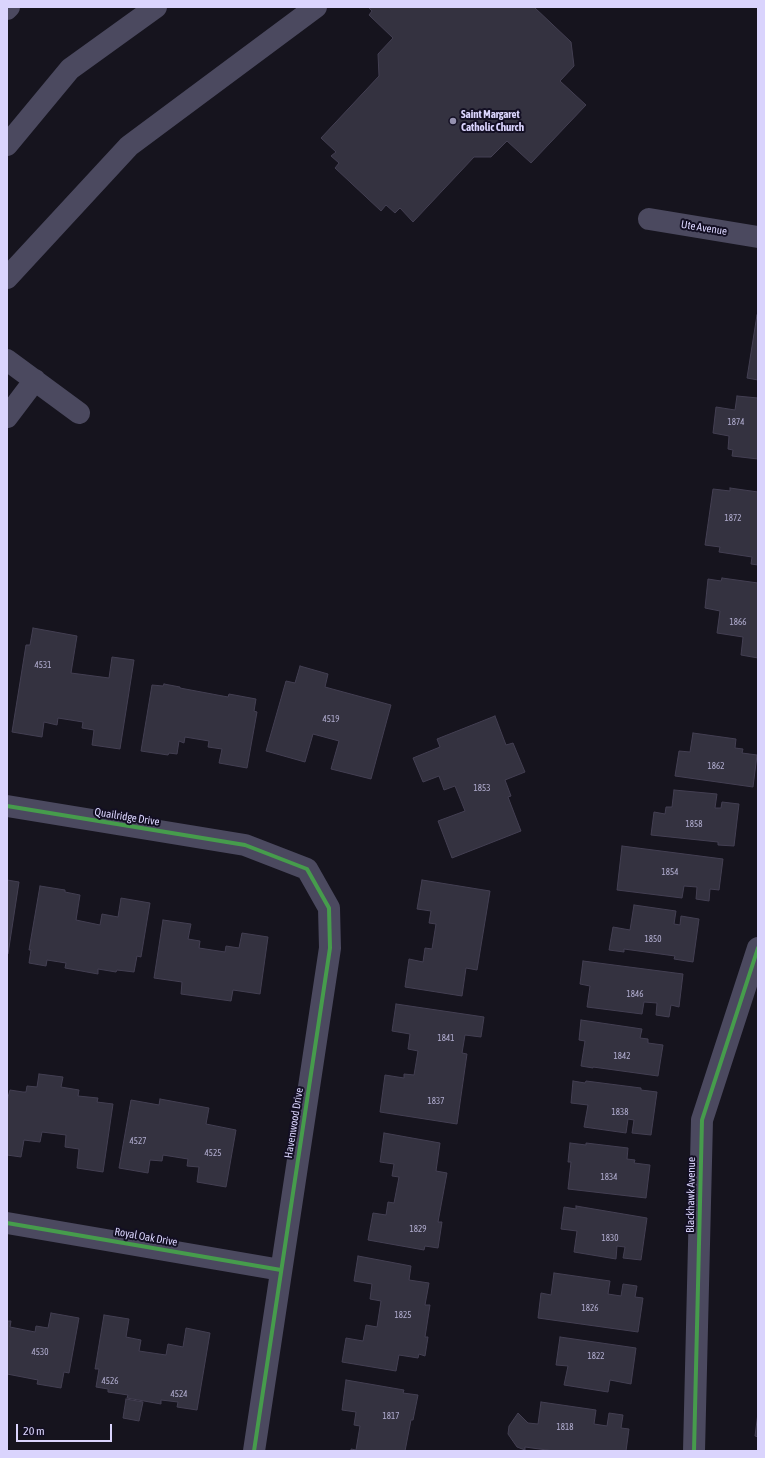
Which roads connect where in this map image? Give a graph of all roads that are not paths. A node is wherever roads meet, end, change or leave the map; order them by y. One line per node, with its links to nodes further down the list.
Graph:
1 (156, 7): 3 (street)
2 (316, 7): 6 (street)
3 (7, 145)
4 (649, 219): 5 (street, Ute Avenue)
5 (758, 237)
6 (7, 278)
7 (7, 360): 8 (street)
8 (35, 380): 9 (street); 10 (street)
9 (79, 413)
10 (7, 417)
11 (7, 806): 12 (street, Quailridge Drive)
12 (245, 845): 15 (street, Havenwood Drive)
13 (758, 948): 17 (street, Blackhawk Avenue)
14 (7, 1223): 15 (street, Royal Oak Drive)
15 (281, 1270): 16 (street, Havenwood Drive)
16 (254, 1451)
17 (694, 1451)

